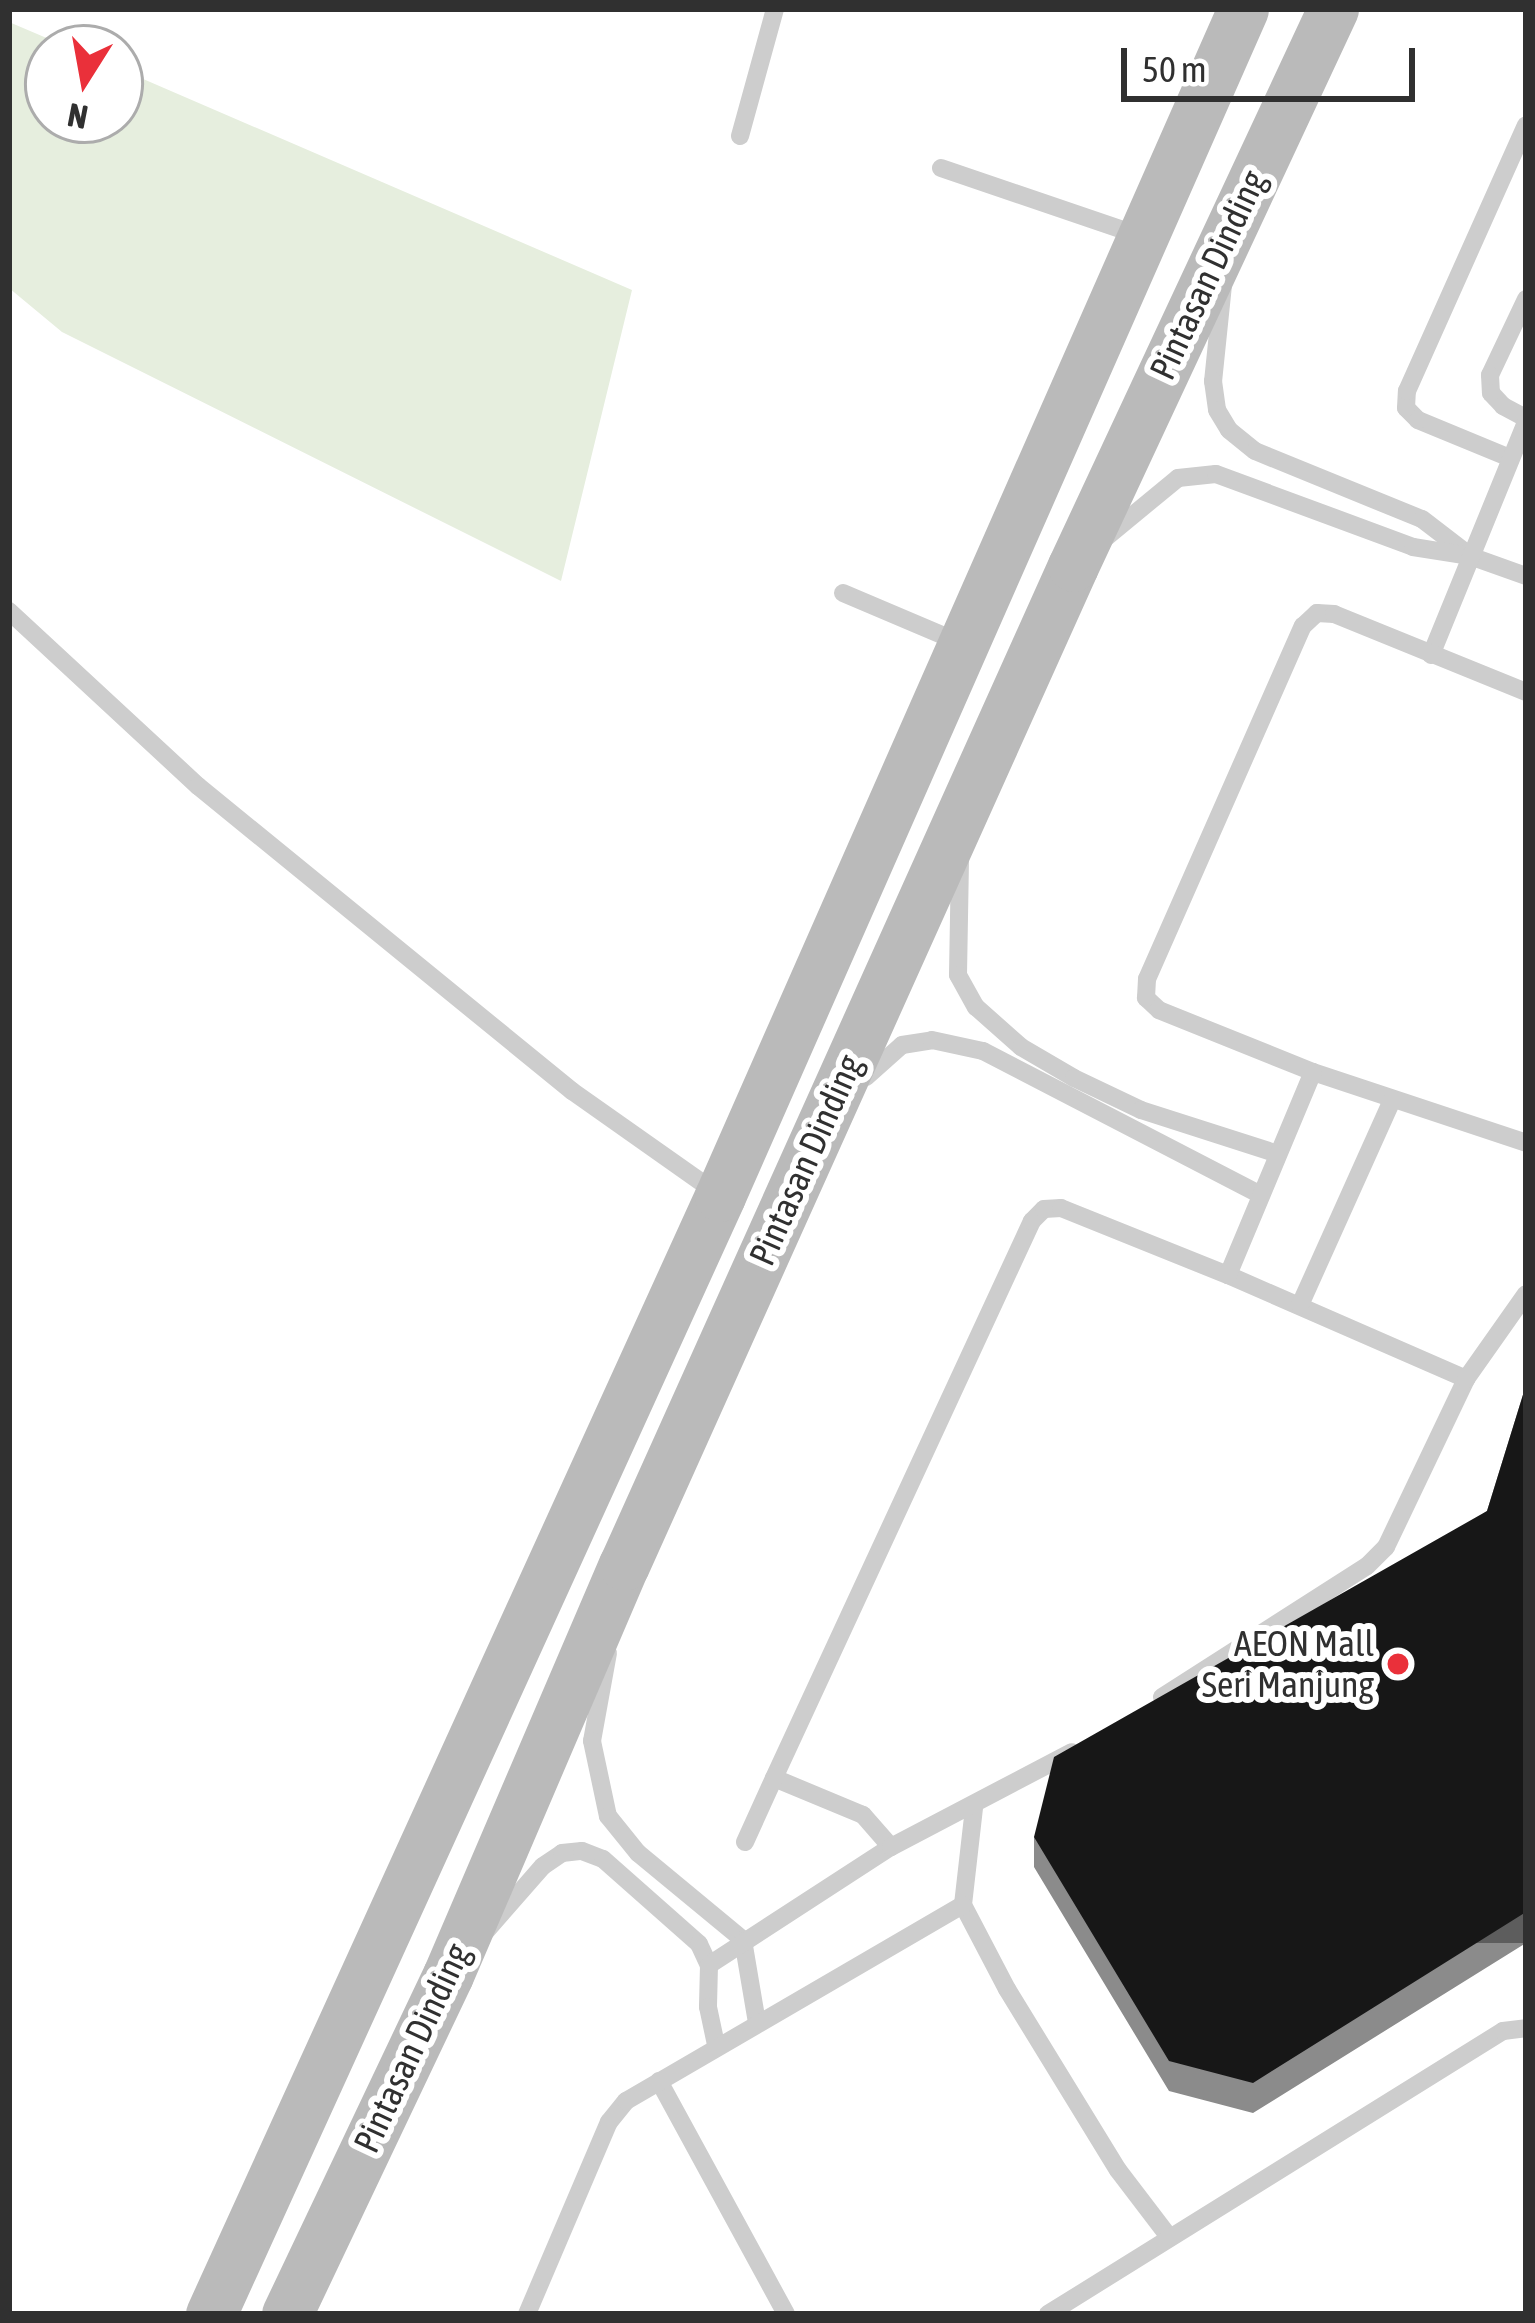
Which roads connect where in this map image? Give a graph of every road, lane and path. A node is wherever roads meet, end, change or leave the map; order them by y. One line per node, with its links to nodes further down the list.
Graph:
1 (775, 9): 5 (lane)
2 (1333, 10): 7 (main road, Pintasan Dinding)
3 (1237, 13): 8 (main road, Pintasan Dinding)
4 (1526, 125): 11 (lane)
5 (740, 136)
6 (941, 169): 8 (lane)
7 (1230, 226): 12 (lane); 13 (main road, Pintasan Dinding)
8 (1146, 238): 17 (main road, Pintasan Dinding)
9 (1526, 299): 10 (lane)
10 (1526, 420): 11 (lane)
11 (1517, 450): 12 (lane)
12 (1470, 556): 13 (lane); 14 (lane); 18 (lane)
13 (1073, 566): 20 (main road, Pintasan Dinding)
14 (1526, 576)
15 (844, 593): 17 (lane)
16 (9, 610): 26 (lane)
17 (965, 645): 26 (main road, Pintasan Dinding)
18 (1431, 655): 19 (lane); 21 (lane)
19 (1526, 692)
20 (961, 819): 24 (lane); 25 (main road, Pintasan Dinding)
21 (1312, 1072): 22 (lane); 24 (lane)
22 (1392, 1100): 23 (lane); 30 (lane)
23 (1526, 1143)
24 (1278, 1154): 27 (lane)
25 (807, 1157): 27 (lane); 32 (main road, Pintasan Dinding)
26 (720, 1196): 48 (main road, Pintasan Dinding)
27 (1261, 1196): 28 (lane)
28 (1228, 1275): 30 (lane); 35 (lane)
29 (1526, 1294): 31 (lane)
30 (1300, 1305): 31 (lane)
31 (1466, 1378): 33 (lane)
32 (624, 1565): 40 (lane); 42 (main road, Pintasan Dinding)
33 (1141, 1711)
34 (1093, 1740): 36 (lane)
35 (774, 1778): 37 (lane); 38 (lane)
36 (974, 1808): 38 (lane); 39 (lane)
37 (745, 1842)
38 (891, 1847): 40 (lane)
39 (963, 1905): 43 (lane); 47 (lane)
40 (743, 1940): 41 (lane); 43 (lane)
41 (709, 1965): 42 (lane); 45 (lane)
42 (448, 1975): 49 (main road, Pintasan Dinding)
43 (757, 2023): 45 (lane)
44 (1526, 2028): 47 (lane)
45 (716, 2046): 46 (lane)
46 (659, 2081): 50 (lane); 51 (lane)
47 (1169, 2237): 52 (lane)
48 (211, 2314)
49 (287, 2314)
50 (527, 2314)
51 (787, 2314)
52 (1048, 2314)

